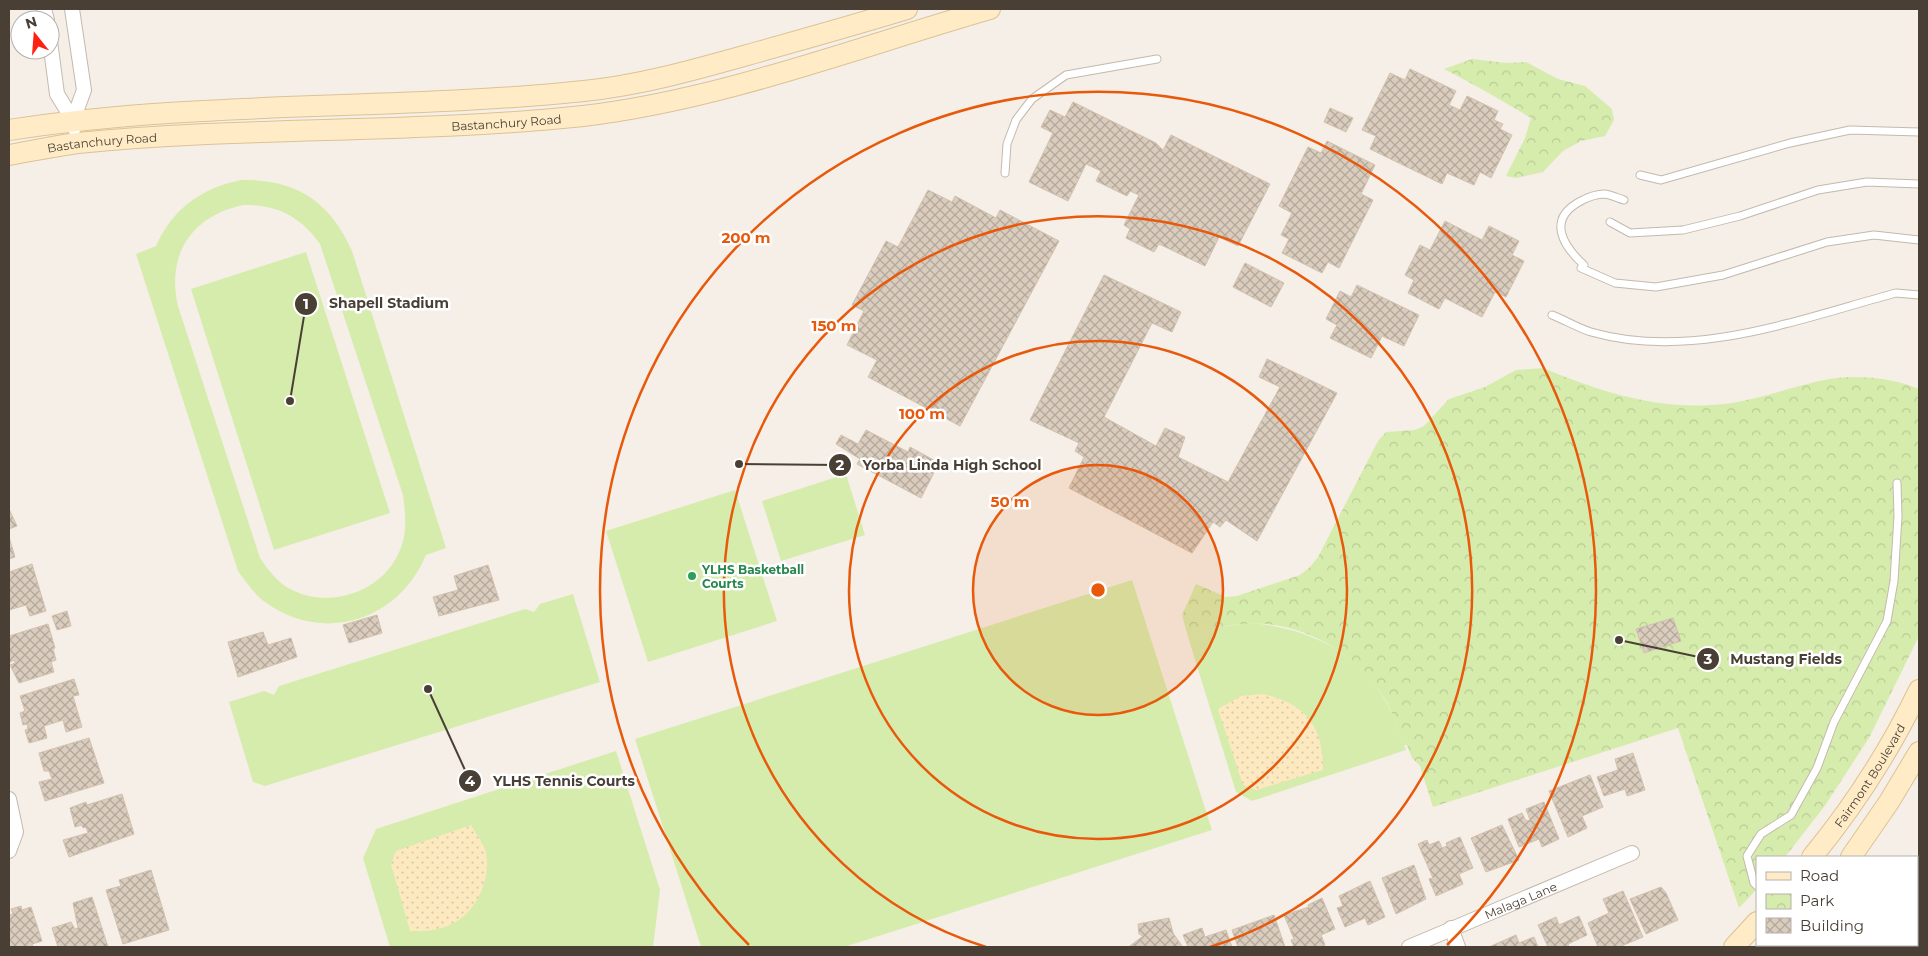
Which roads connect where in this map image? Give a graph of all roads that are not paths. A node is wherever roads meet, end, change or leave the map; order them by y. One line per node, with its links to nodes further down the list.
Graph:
1 (72, 9): 9 (street)
2 (907, 9): 4 (main road, Bastanchury Road)
3 (990, 9): 8 (main road, Bastanchury Road)
4 (798, 41): 7 (main road, Bastanchury Road); 8 (main road)
5 (1157, 59): 15 (lane)
6 (53, 60): 9 (street)
7 (586, 91): 9 (main road, Bastanchury Road); 10 (main road)
8 (684, 96): 10 (main road, Bastanchury Road)
9 (73, 120): 11 (main road, Bastanchury Road); 13 (street)
10 (459, 125): 13 (main road, Bastanchury Road)
11 (9, 130)
12 (1919, 132): 16 (lane)
13 (76, 144): 14 (main road, Bastanchury Road)
14 (9, 155)
15 (1005, 173)
16 (1640, 175)
17 (1919, 184): 19 (lane)
18 (1624, 200): 20 (lane)
19 (1610, 222)
20 (1919, 240)
21 (1919, 295): 22 (lane)
22 (1552, 315)
23 (1897, 483): 31 (lane)
24 (1919, 690): 29 (main road, Fairmont Boulevard)
25 (1919, 752): 30 (main road)
26 (9, 799): 27 (street)
27 (10, 849)
28 (1632, 854): 33 (street, Malaga Lane)
29 (1813, 856)
30 (1852, 856)
31 (1756, 885)
32 (1756, 923): 36 (main road)
33 (1451, 928): 34 (street, Malaga Lane); 35 (street)
34 (1408, 947)
35 (1458, 947)
36 (1734, 947)

